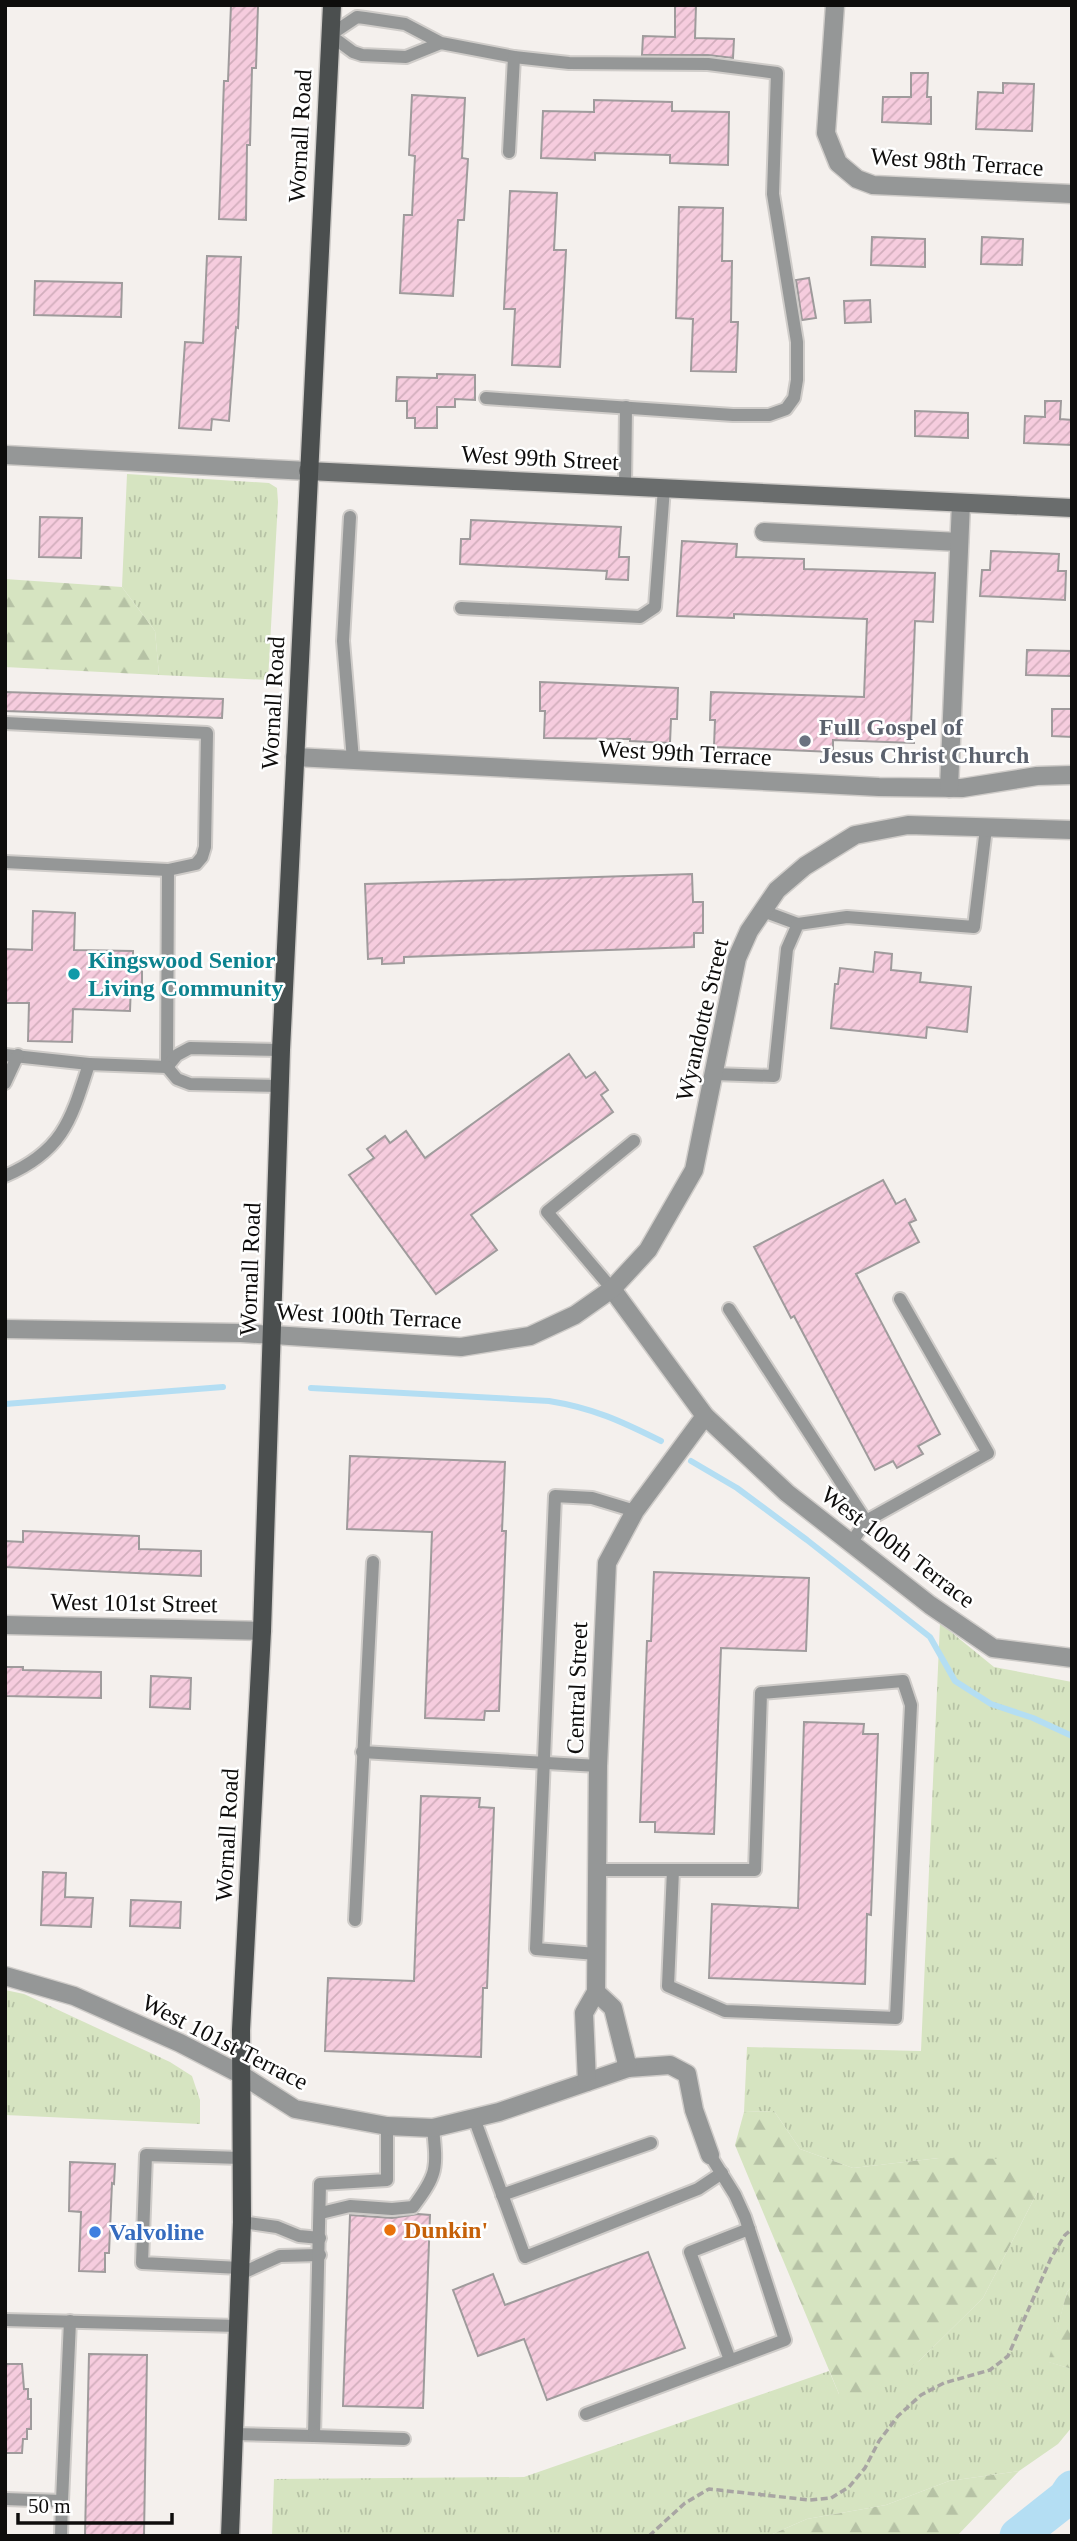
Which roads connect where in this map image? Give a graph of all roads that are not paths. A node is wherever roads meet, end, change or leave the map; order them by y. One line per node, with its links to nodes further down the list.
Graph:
1 (332, 5): 3 (main road, Wornall Road)
2 (835, 5): 7 (street, West 98th Terrace)
3 (330, 35): 4 (lane); 4 (lane); 11 (main road, Wornall Road)
4 (441, 43): 5 (lane)
5 (514, 57): 6 (lane); 9 (lane)
6 (509, 152)
7 (1072, 194)
8 (486, 398): 9 (lane)
9 (626, 407): 12 (lane)
10 (5, 455): 11 (street, West 99th Street)
11 (308, 471): 12 (street, West 99th Street); 21 (main road, Wornall Road)
12 (625, 486): 13 (street, West 99th Street)
13 (664, 488): 14 (street, West 99th Street); 19 (lane)
14 (961, 503): 15 (street, West 99th Street); 18 (street)
15 (1072, 508)
16 (350, 517): 22 (lane)
17 (764, 532): 18 (street)
18 (959, 542): 24 (street)
19 (461, 608)
20 (5, 723): 28 (lane)
21 (295, 757): 22 (street, West 99th Terrace); 31 (main road, Wornall Road)
22 (353, 760): 24 (street, West 99th Terrace)
23 (1072, 775): 24 (street, West 99th Terrace)
24 (949, 788)
25 (986, 828): 26 (street, Wyandotte Street); 29 (street, Wyandotte Street); 30 (lane)
26 (1072, 830)
27 (5, 862): 28 (lane)
28 (168, 870): 34 (lane)
29 (763, 911): 30 (lane); 35 (street, Wyandotte Street)
30 (798, 924): 35 (lane)
31 (281, 1050): 34 (lane); 37 (main road, Wornall Road)
32 (11, 1055): 33 (lane); 36 (lane)
33 (89, 1065): 34 (lane); 39 (lane)
34 (167, 1067): 37 (lane)
35 (714, 1074): 40 (street, Wyandotte Street)
36 (5, 1083)
37 (281, 1086): 44 (main road, Wornall Road)
38 (634, 1141): 40 (lane)
39 (5, 1176)
40 (612, 1289): 44 (street, West 100th Terrace); 45 (street, West 100th Terrace)
41 (900, 1299): 47 (lane)
42 (729, 1309): 47 (lane)
43 (5, 1329): 44 (street, West 100th Terrace)
44 (272, 1335): 51 (main road, Wornall Road)
45 (705, 1416): 46 (street, Central Street); 48 (street, West 100th Terrace)
46 (635, 1511): 54 (lane); 55 (street, Central Street)
47 (866, 1521): 48 (lane)
48 (851, 1543): 52 (street, West 100th Terrace)
49 (373, 1562): 53 (lane)
50 (5, 1625): 51 (street, West 101st Street)
51 (262, 1631): 63 (main road, Wornall Road)
52 (1072, 1658)
53 (362, 1752): 54 (lane); 58 (lane)
54 (544, 1764): 55 (lane); 59 (lane)
55 (598, 1766): 56 (street, Central Street)
56 (597, 1870): 57 (lane); 59 (street, Central Street)
57 (673, 1870): 57 (lane)
58 (355, 1920)
59 (596, 1955): 61 (street, Central Street)
60 (5, 1976): 63 (street, West 101st Terrace)
61 (596, 1992): 62 (street); 64 (street, Central Street)
62 (628, 2068): 64 (street, West 101st Terrace); 69 (street, West 101st Terrace)
63 (240, 2074): 66 (street, West 101st Terrace); 70 (main road, Wornall Road)
64 (587, 2082): 65 (street, West 101st Terrace)
65 (474, 2118): 67 (street, West 101st Terrace); 72 (lane)
66 (387, 2126): 67 (street, West 101st Terrace); 73 (lane)
67 (433, 2128): 73 (lane)
68 (651, 2143): 72 (lane)
69 (710, 2155): 71 (lane)
70 (241, 2158): 74 (main road, Wornall Road); 78 (lane)
71 (722, 2173): 72 (lane); 75 (lane)
72 (502, 2195)
73 (321, 2213): 76 (lane)
74 (242, 2222): 76 (lane); 78 (main road, Wornall Road)
75 (748, 2229): 82 (lane); 82 (lane)
76 (320, 2238): 77 (lane)
77 (320, 2255): 78 (lane); 85 (lane)
78 (240, 2271): 81 (main road, Wornall Road)
79 (5, 2319): 80 (lane)
80 (70, 2321): 81 (lane); 88 (lane)
81 (238, 2326): 84 (main road, Wornall Road)
82 (730, 2360): 83 (lane)
83 (586, 2414)
84 (234, 2434): 85 (lane); 90 (main road, Wornall Road)
85 (314, 2436): 86 (lane)
86 (404, 2439)
87 (5, 2500): 88 (lane)
88 (62, 2501): 89 (lane)
89 (61, 2536)
90 (230, 2536)

